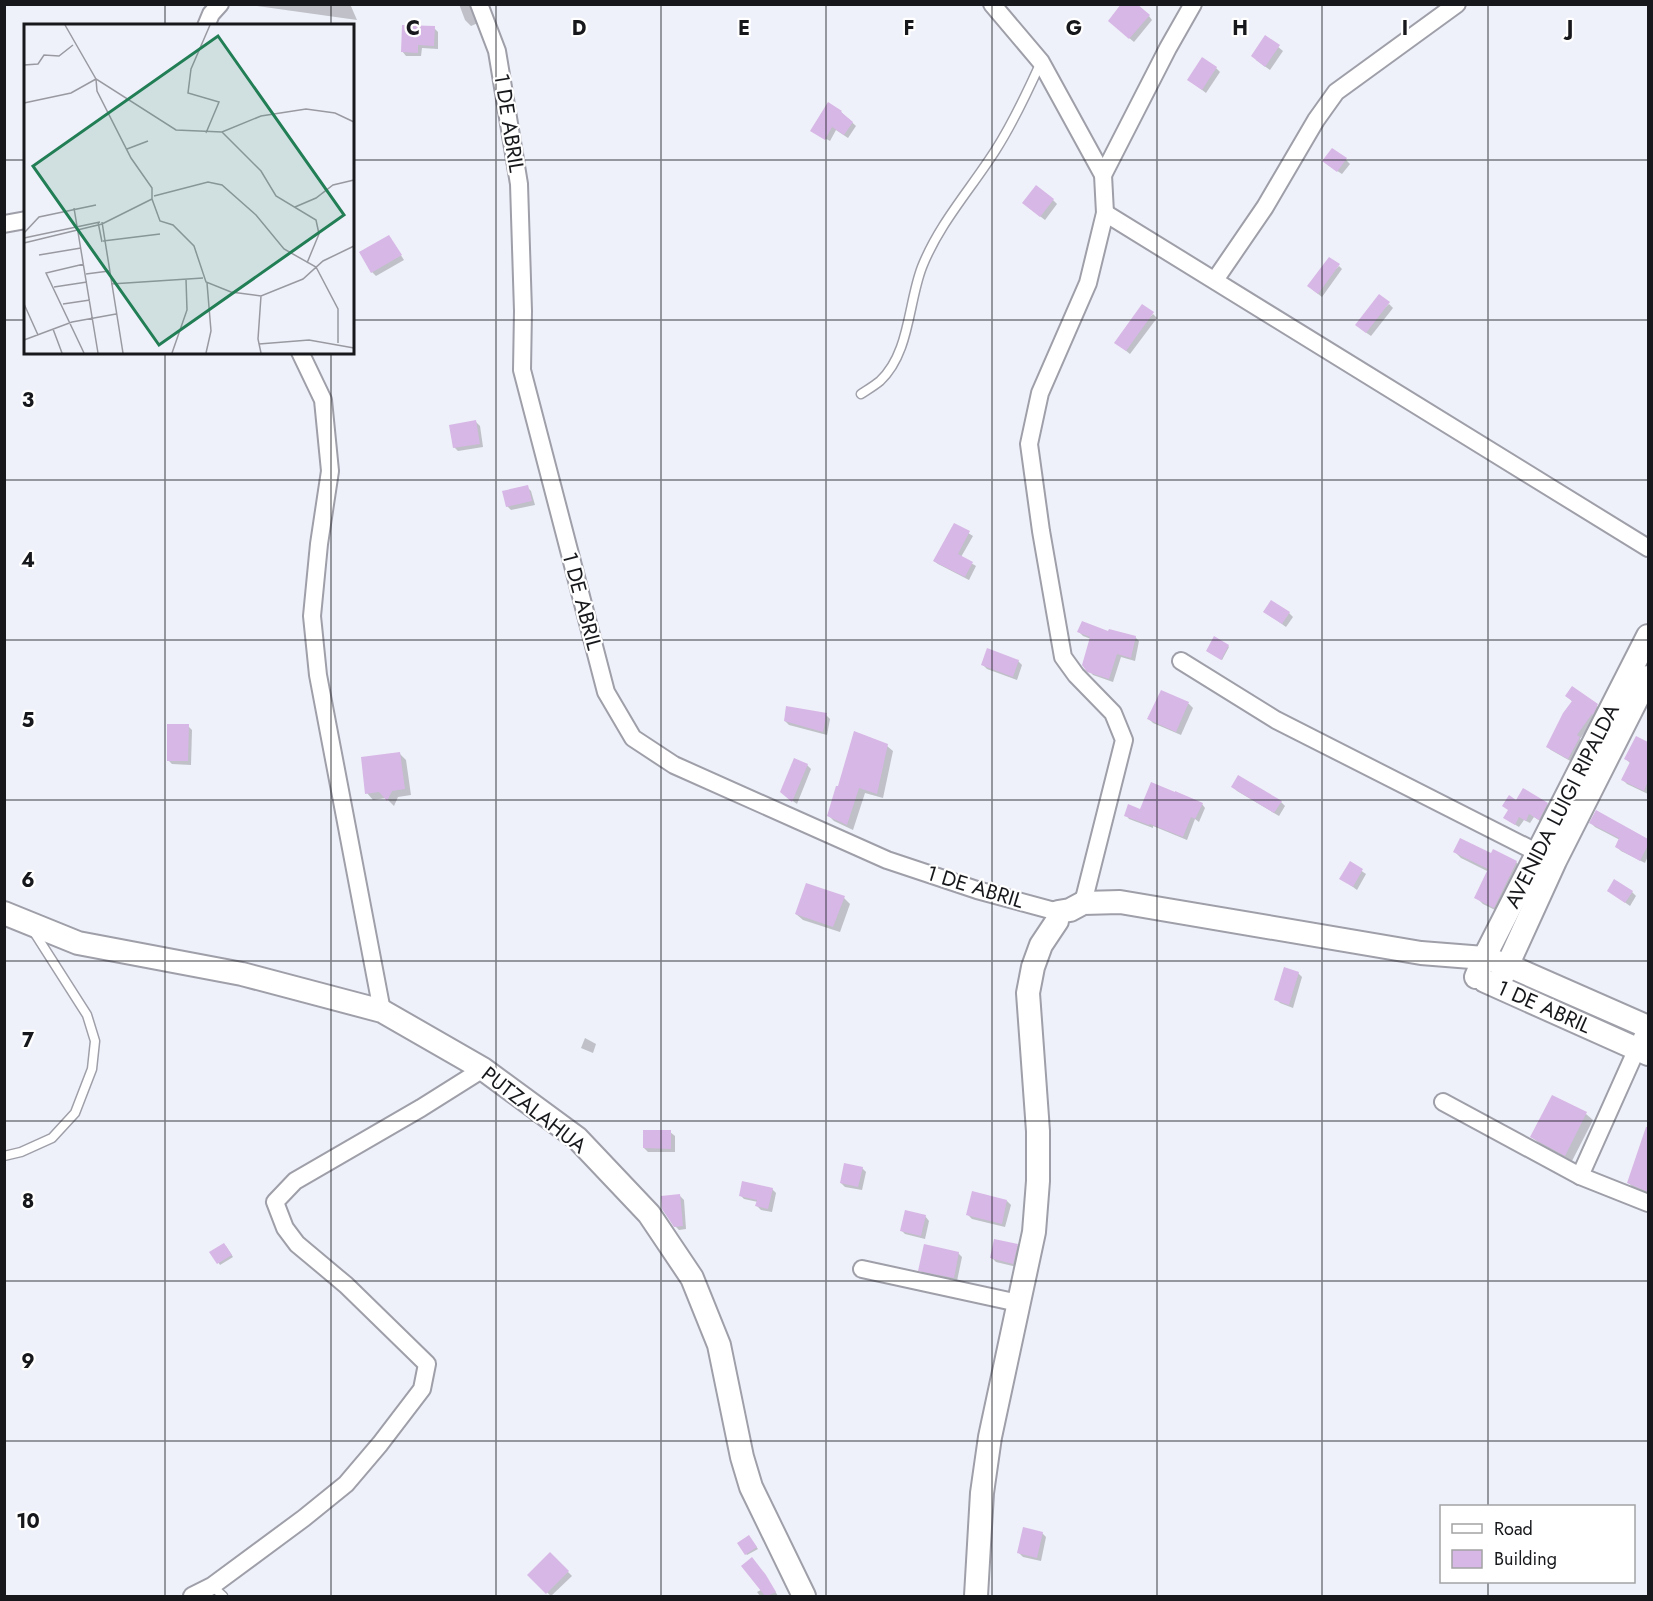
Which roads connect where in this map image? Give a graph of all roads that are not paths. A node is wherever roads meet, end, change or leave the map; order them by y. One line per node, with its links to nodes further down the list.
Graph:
1 (220, 4): 6 (street)
2 (479, 4): 21 (street, 1 DE ABRIL)
3 (992, 4): 7 (street)
4 (1193, 4): 8 (street)
5 (1457, 4): 12 (street)
6 (207, 24)
7 (1041, 62): 8 (street); 14 (lane)
8 (1103, 176): 9 (street)
9 (1105, 213): 12 (street); 20 (street)
10 (24, 220): 11 (street)
11 (4, 224)
12 (1215, 280): 15 (street)
13 (301, 354): 27 (street)
14 (861, 394)
15 (1648, 549)
16 (1646, 647): 19 (street, AVENIDA LUIGI RIPALDA)
17 (1181, 661): 19 (street)
18 (1648, 677): 19 (street, AVENIDA LUIGI RIPALDA)
19 (1547, 857): 24 (street, AVENIDA LUIGI RIPALDA); 25 (street, AVENIDA LUIGI RIPALDA)
20 (1083, 903): 21 (street, 1 DE ABRIL); 25 (street, 1 DE ABRIL)
21 (1058, 912): 36 (street)
22 (4, 913): 23 (street, PUTZALAHUA)
23 (28, 924): 27 (street, PUTZALAHUA); 32 (lane)
24 (1507, 965): 25 (street, 1 DE ABRIL); 26 (street, AVENIDA LUIGI RIPALDA); 28 (street, 1 DE ABRIL)
25 (1480, 967): 26 (street, 1 DE ABRIL)
26 (1498, 986): 29 (street, 1 DE ABRIL)
27 (382, 1011): 30 (street, PUTZALAHUA)
28 (1648, 1026): 29 (street)
29 (1642, 1051): 33 (street)
30 (483, 1069): 37 (street); 39 (street, PUTZALAHUA)
31 (1443, 1102): 33 (street)
32 (4, 1156)
33 (1580, 1176): 34 (street)
34 (1648, 1203)
35 (862, 1269): 36 (street)
36 (1018, 1303): 40 (street)
37 (217, 1591): 38 (street)
38 (192, 1596)
39 (804, 1596)
40 (976, 1596)

